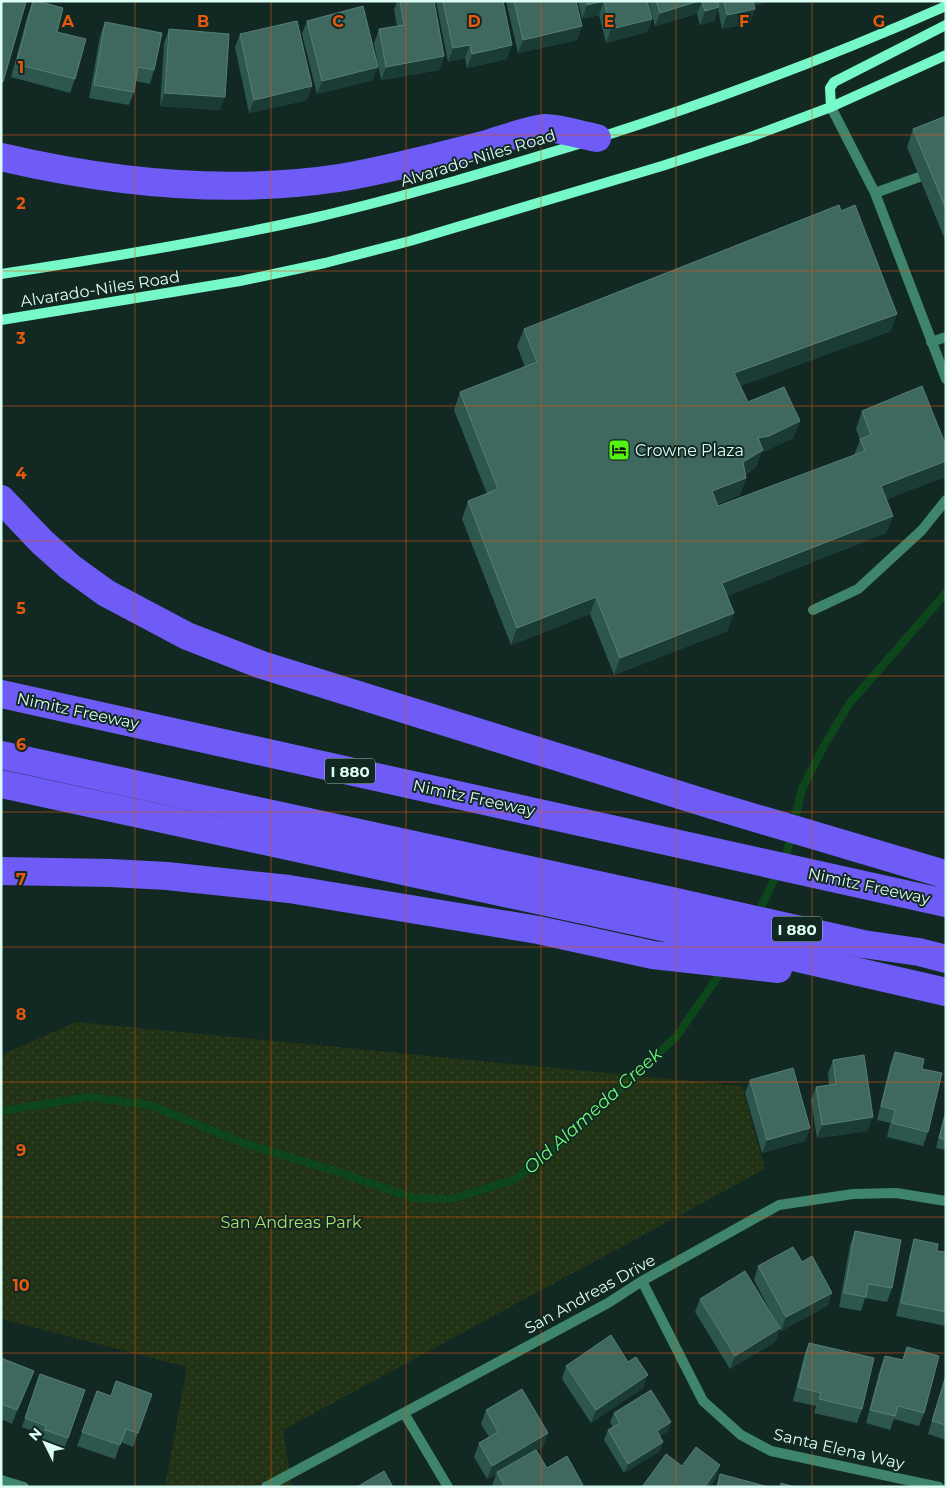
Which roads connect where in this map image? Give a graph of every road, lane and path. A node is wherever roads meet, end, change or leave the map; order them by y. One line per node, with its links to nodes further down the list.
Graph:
1 (946, 6): 5 (main road, Alvarado-Niles Road)
2 (946, 25): 4 (main road)
3 (946, 55): 4 (main road, Alvarado-Niles Road)
4 (830, 106): 8 (street); 10 (main road, Alvarado-Niles Road)
5 (597, 138): 6 (highway); 9 (main road, Alvarado-Niles Road)
6 (1, 157)
7 (919, 177): 8 (street)
8 (875, 193): 12 (street)
9 (1, 274)
10 (1, 320)
11 (946, 336): 12 (street)
12 (931, 342): 13 (street)
13 (946, 379)
14 (1, 498): 21 (highway)
15 (946, 500): 16 (street)
16 (813, 610)
17 (1, 694): 22 (highway, Nimitz Freeway / I 880)
18 (1, 755): 23 (highway, I 880)
19 (1, 784): 24 (highway, I 880)
20 (1, 870): 24 (highway)
21 (943, 874)
22 (938, 901)
23 (946, 958)
24 (901, 982): 25 (highway, I 880)
25 (946, 992)
26 (946, 1201): 27 (street, San Andreas Drive)
27 (642, 1281): 28 (street, San Andreas Drive); 33 (street, Santa Elena Way)
28 (404, 1413): 31 (street, San Andreas Drive); 32 (street)
29 (1, 1480): 30 (street)
30 (24, 1487)
31 (266, 1487)
32 (448, 1487)
33 (939, 1487)

